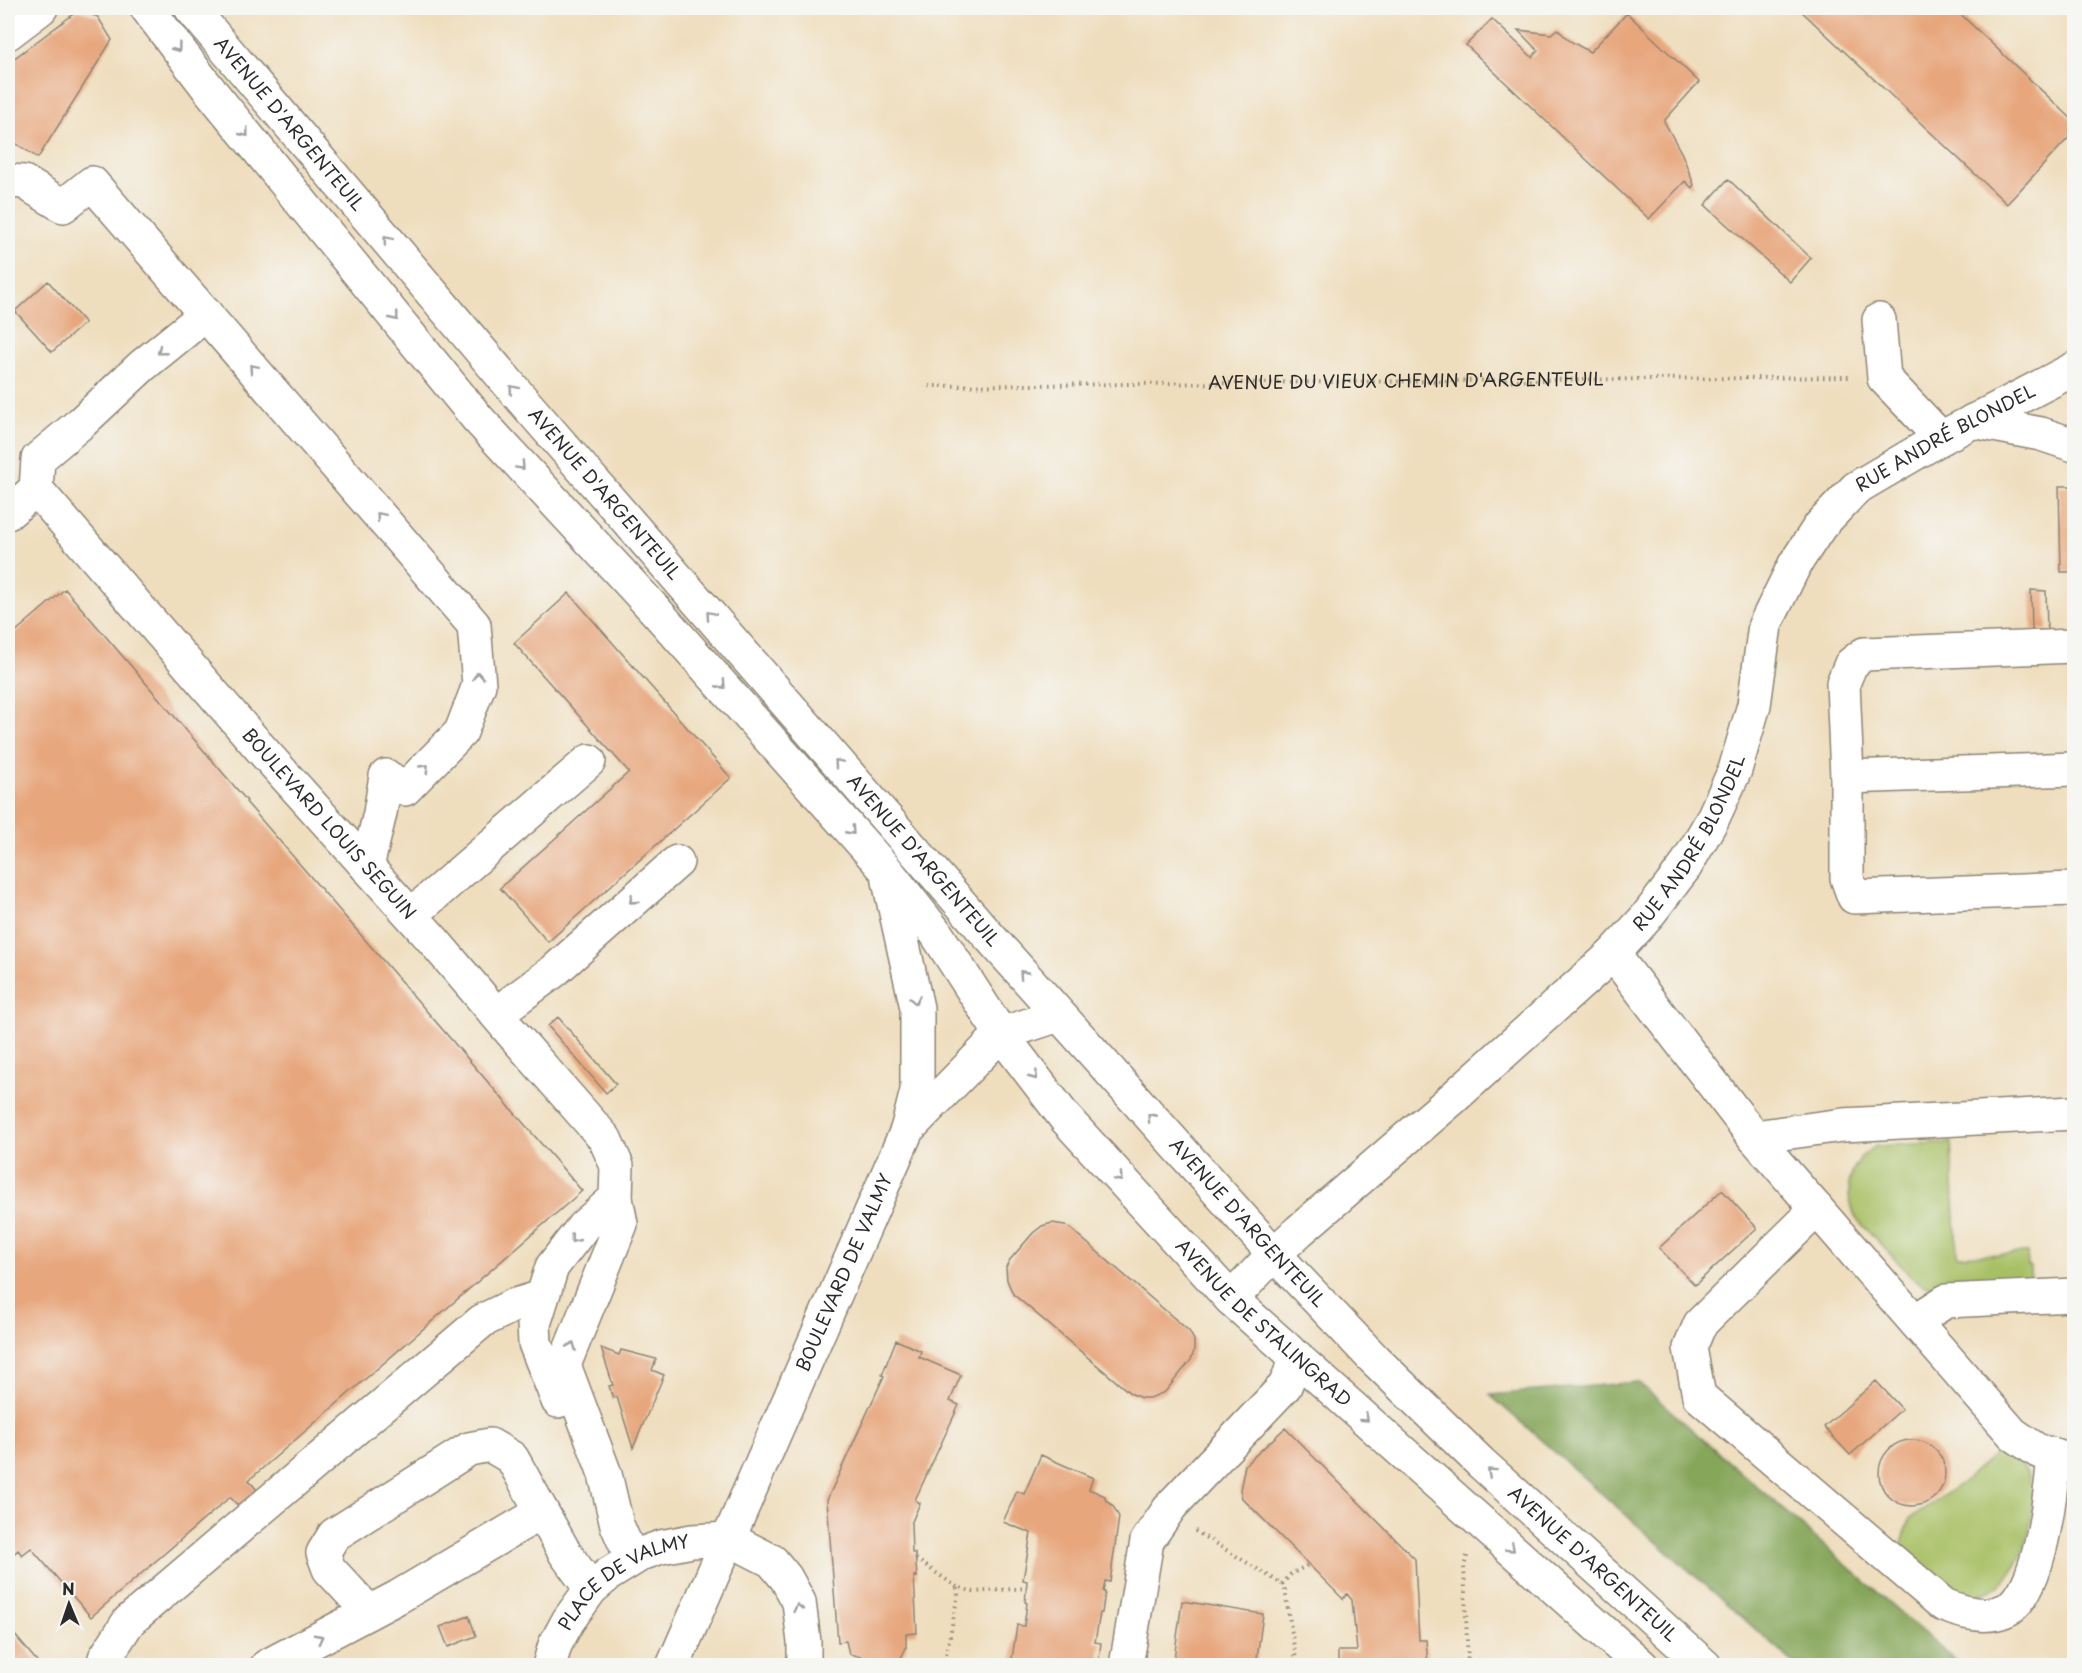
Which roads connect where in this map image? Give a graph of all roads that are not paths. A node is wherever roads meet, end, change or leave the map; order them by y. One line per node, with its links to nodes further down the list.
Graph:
1 (41, 8): 4 (main road)
2 (147, 8): 20 (main road, AVENUE D'ARGENTEUIL, one-way to 20)
3 (191, 8): 24 (main road, AVENUE D'ARGENTEUIL, one-way to 3)
4 (8, 33)
5 (8, 181): 6 (main road)
6 (206, 314): 12 (main road, one-way to 12); 19 (main road, one-way to 6)
7 (1879, 321): 10 (main road)
8 (2074, 369): 9 (main road, RUE ANDRÉ BLONDEL)
9 (1972, 421): 10 (main road, RUE ANDRÉ BLONDEL); 11 (main road)
10 (1941, 438): 25 (main road, RUE ANDRÉ BLONDEL)
11 (2074, 445)
12 (36, 489): 13 (main road); 19 (main road, BOULEVARD LOUIS SEGUIN)
13 (8, 513)
14 (2074, 646): 17 (main road)
15 (589, 761): 22 (main road)
16 (2074, 769): 17 (main road)
17 (1847, 777): 21 (main road)
18 (677, 862): 26 (main road, one-way to 26)
19 (367, 867): 22 (main road, BOULEVARD LOUIS SEGUIN)
20 (887, 871): 23 (main road, AVENUE D'ARGENTEUIL); 30 (main road, one-way to 30)
21 (2074, 889)
22 (411, 915): 26 (main road, BOULEVARD LOUIS SEGUIN)
23 (936, 933): 28 (main road, AVENUE DE STALINGRAD)
24 (987, 934): 27 (main road, AVENUE D'ARGENTEUIL, one-way to 24); 28 (main road)
25 (1613, 954): 31 (main road); 34 (main road, RUE ANDRÉ BLONDEL)
26 (496, 1014): 32 (main road, BOULEVARD LOUIS SEGUIN)
27 (1059, 1015): 28 (main road, BOULEVARD DE VALMY); 34 (main road, AVENUE D'ARGENTEUIL, one-way to 27)
28 (1002, 1034): 30 (main road, BOULEVARD DE VALMY); 37 (main road, AVENUE DE STALINGRAD, one-way to 37)
29 (2074, 1113): 31 (main road)
30 (908, 1130): 43 (main road, BOULEVARD DE VALMY)
31 (1755, 1137): 33 (main road)
32 (616, 1198): 36 (main road, BOULEVARD LOUIS SEGUIN, one-way to 36); 42 (main road, BOULEVARD LOUIS SEGUIN, one-way to 32)
33 (1817, 1209): 38 (main road); 40 (main road)
34 (1274, 1254): 37 (main road, RUE ANDRÉ BLONDEL); 54 (main road, AVENUE D'ARGENTEUIL, one-way to 34)
35 (2074, 1295): 38 (main road)
36 (542, 1297): 42 (main road, BOULEVARD LOUIS SEGUIN); 47 (main road)
37 (1231, 1299): 39 (main road, AVENUE DE STALINGRAD)
38 (1915, 1321): 40 (main road)
39 (1297, 1357): 52 (main road); 53 (main road, AVENUE DE STALINGRAD, one-way to 53)
40 (2064, 1457)
41 (542, 1512): 45 (main road); 46 (main road); 46 (main road)
42 (617, 1521): 44 (main road, BOULEVARD LOUIS SEGUIN)
43 (729, 1539): 44 (main road, PLACE DE VALMY); 50 (main road, PLACE DE VALMY); 51 (main road, one-way to 43)
44 (632, 1559): 45 (main road, PLACE DE VALMY)
45 (591, 1589): 49 (main road, PLACE DE VALMY)
46 (369, 1612): 48 (main road, one-way to 46)
47 (103, 1665)
48 (267, 1665)
49 (549, 1665)
50 (673, 1665)
51 (804, 1665)
52 (1126, 1665)
53 (1642, 1665)
54 (1706, 1665)

